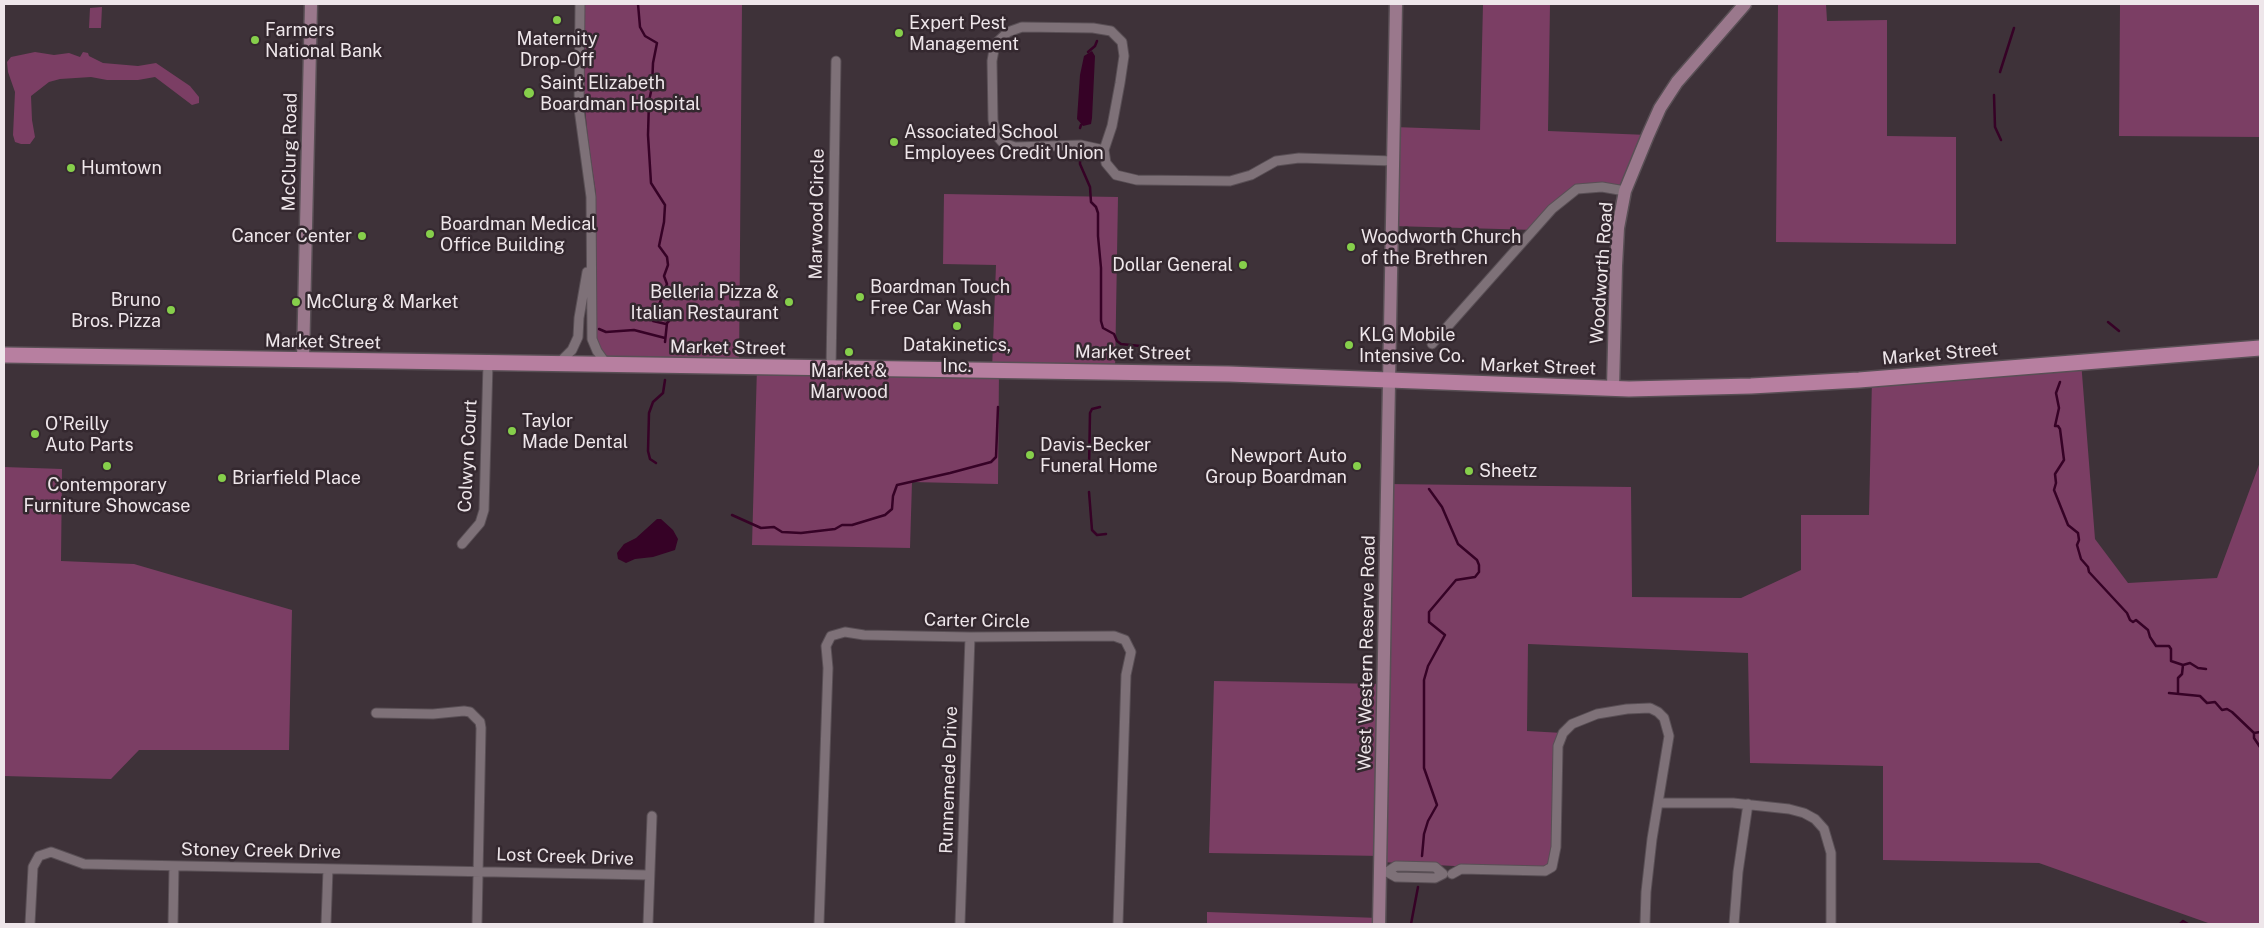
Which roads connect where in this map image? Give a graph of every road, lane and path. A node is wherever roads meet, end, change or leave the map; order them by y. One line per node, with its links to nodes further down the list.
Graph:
1 (311, 4): 13 (main road, McClurg Road)
2 (580, 4): 9 (street)
3 (1396, 4): 7 (main road, West Western Reserve Road)
4 (1746, 4): 8 (main road, Woodworth Road)
5 (836, 61): 17 (street, Marwood Circle)
6 (1104, 150): 6 (street); 7 (street)
7 (1394, 161): 18 (main road, West Western Reserve Road)
8 (1625, 191): 10 (street, Woodworth Road); 19 (main road, Woodworth Road)
9 (590, 257): 15 (street); 16 (street)
10 (1432, 344)
11 (2260, 348): 19 (main road, Market Street)
12 (4, 355): 13 (main road, Market Street)
13 (303, 360): 14 (main road, Market Street)
14 (488, 363): 15 (main road, Market Street); 20 (street, Colwyn Court)
15 (558, 364): 16 (main road, Market Street)
16 (608, 365): 17 (main road, Market Street)
17 (831, 368): 18 (main road, Market Street)
18 (1389, 381): 19 (main road, Market Street); 29 (main road, West Western Reserve Road)
19 (1613, 388)
20 (462, 544)
21 (970, 637): 37 (street, Carter Circle); 38 (street, Runnemede Drive); 39 (street, Carter Circle)
22 (376, 713): 28 (street)
23 (1659, 803): 24 (street); 30 (street); 41 (street)
24 (1748, 804): 42 (street); 43 (street)
25 (652, 816): 31 (street, Lost Creek Drive)
26 (174, 866): 27 (street, Stoney Creek Drive); 32 (street, Stoney Creek Drive); 33 (street)
27 (328, 869): 28 (street, Stoney Creek Drive); 34 (street)
28 (479, 871): 31 (street, Lost Creek Drive); 35 (street)
29 (1384, 872): 29 (street); 40 (main road, West Western Reserve Road)
30 (1452, 874)
31 (649, 875): 36 (street, Lost Creek Drive)
32 (30, 924)
33 (173, 924)
34 (326, 924)
35 (477, 924)
36 (648, 924)
37 (819, 924)
38 (960, 924)
39 (1118, 924)
40 (1379, 924)
41 (1645, 924)
42 (1734, 924)
43 (1831, 924)

